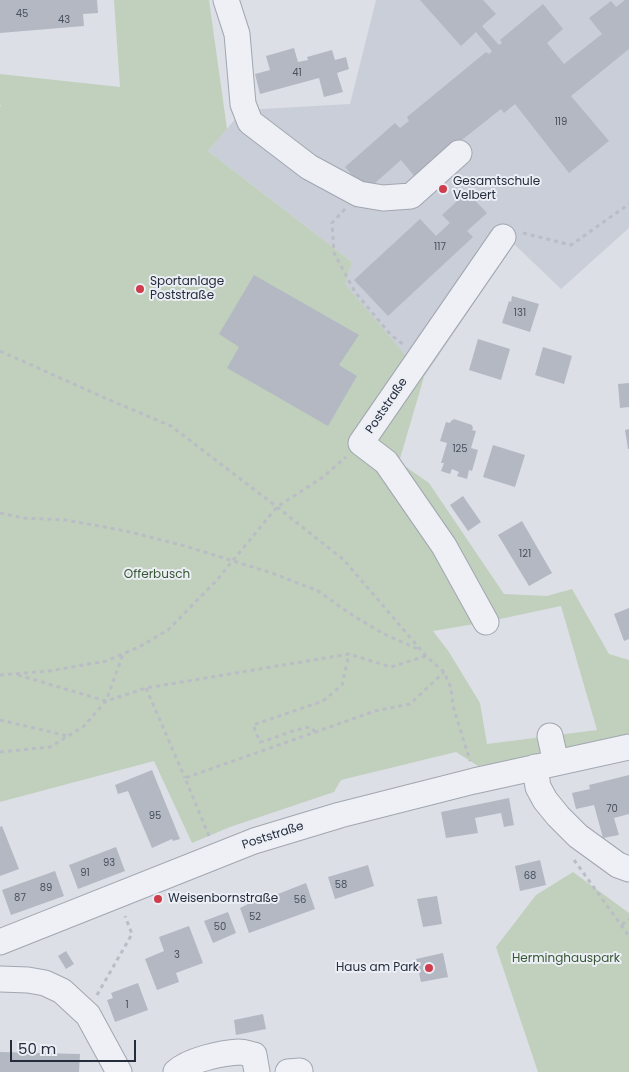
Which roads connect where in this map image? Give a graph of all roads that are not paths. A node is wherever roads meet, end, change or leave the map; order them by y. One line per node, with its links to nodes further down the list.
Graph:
1 (226, 0): 2 (street)
2 (460, 153)
3 (503, 237): 4 (street, Poststraße)
4 (486, 622)
5 (550, 736): 7 (street)
6 (629, 748): 7 (street, Poststraße)
7 (545, 765): 8 (street); 9 (street, Poststraße)
8 (629, 869)
9 (0, 942)
10 (0, 978): 11 (street)
11 (119, 1072)
12 (176, 1072): 13 (street)
13 (257, 1072)

